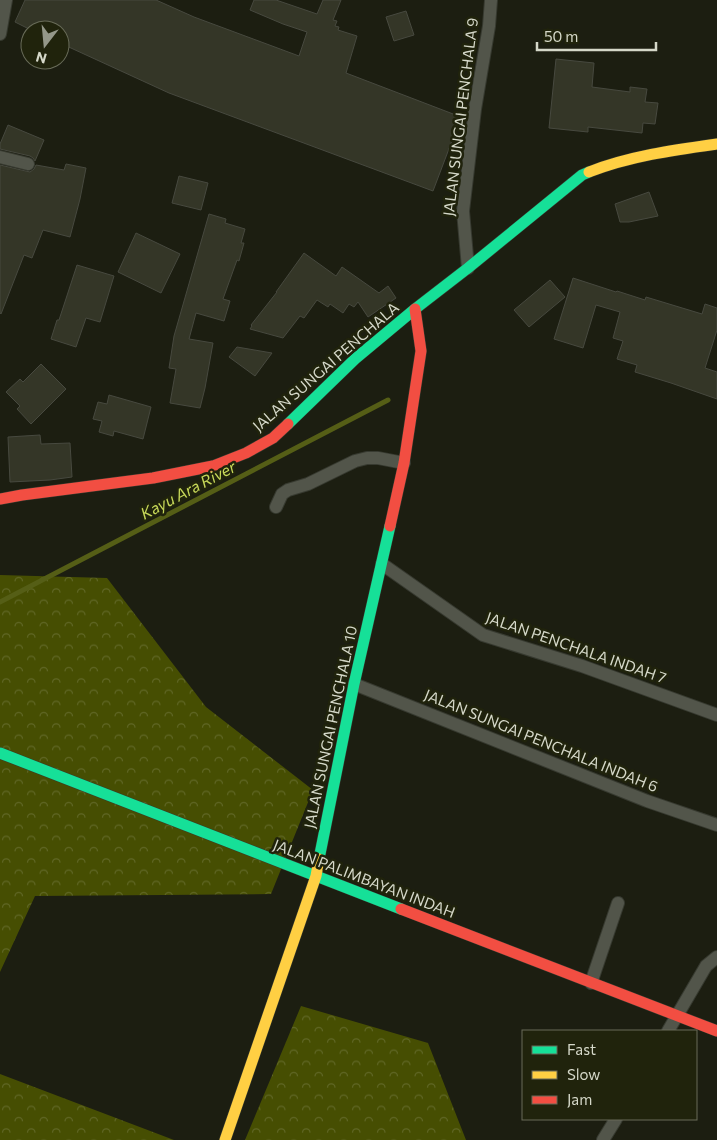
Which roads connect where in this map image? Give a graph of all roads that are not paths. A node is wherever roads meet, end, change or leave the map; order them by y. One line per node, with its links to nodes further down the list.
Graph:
1 (6, 0): 3 (street)
2 (491, 0): 7 (street, JALAN SUNGAI PENCHALA 9)
3 (0, 34)
4 (717, 144): 7 (street, JALAN SUNGAI PENCHALA)
5 (0, 157): 6 (street)
6 (28, 164)
7 (468, 268): 8 (street, JALAN SUNGAI PENCHALA)
8 (415, 309): 9 (street, JALAN SUNGAI PENCHALA 10); 10 (street, JALAN SUNGAI PENCHALA)
9 (404, 463): 11 (street); 12 (street, JALAN SUNGAI PENCHALA 10)
10 (0, 499)
11 (276, 506)
12 (382, 564): 13 (street, JALAN SUNGAI PENCHALA 10); 14 (street, JALAN PENCHALA INDAH 7)
13 (354, 684): 16 (street, JALAN SUNGAI PENCHALA INDAH 6); 17 (street, JALAN SUNGAI PENCHALA 10)
14 (717, 715)
15 (0, 753): 17 (street, JALAN PALIMBAYAN INDAH)
16 (717, 824)
17 (316, 876): 20 (street, JALAN PALIMBAYAN INDAH); 25 (street, JALAN SUNGAI PENCHALA 10)
18 (618, 903): 20 (street)
19 (717, 958): 21 (street)
20 (591, 983): 21 (street, JALAN PALIMBAYAN INDAH)
21 (678, 1015): 22 (street); 23 (street, JALAN PALIMBAYAN INDAH)
22 (669, 1030)
23 (717, 1030)
24 (615, 1120): 26 (street)
25 (226, 1140)
26 (603, 1140)

